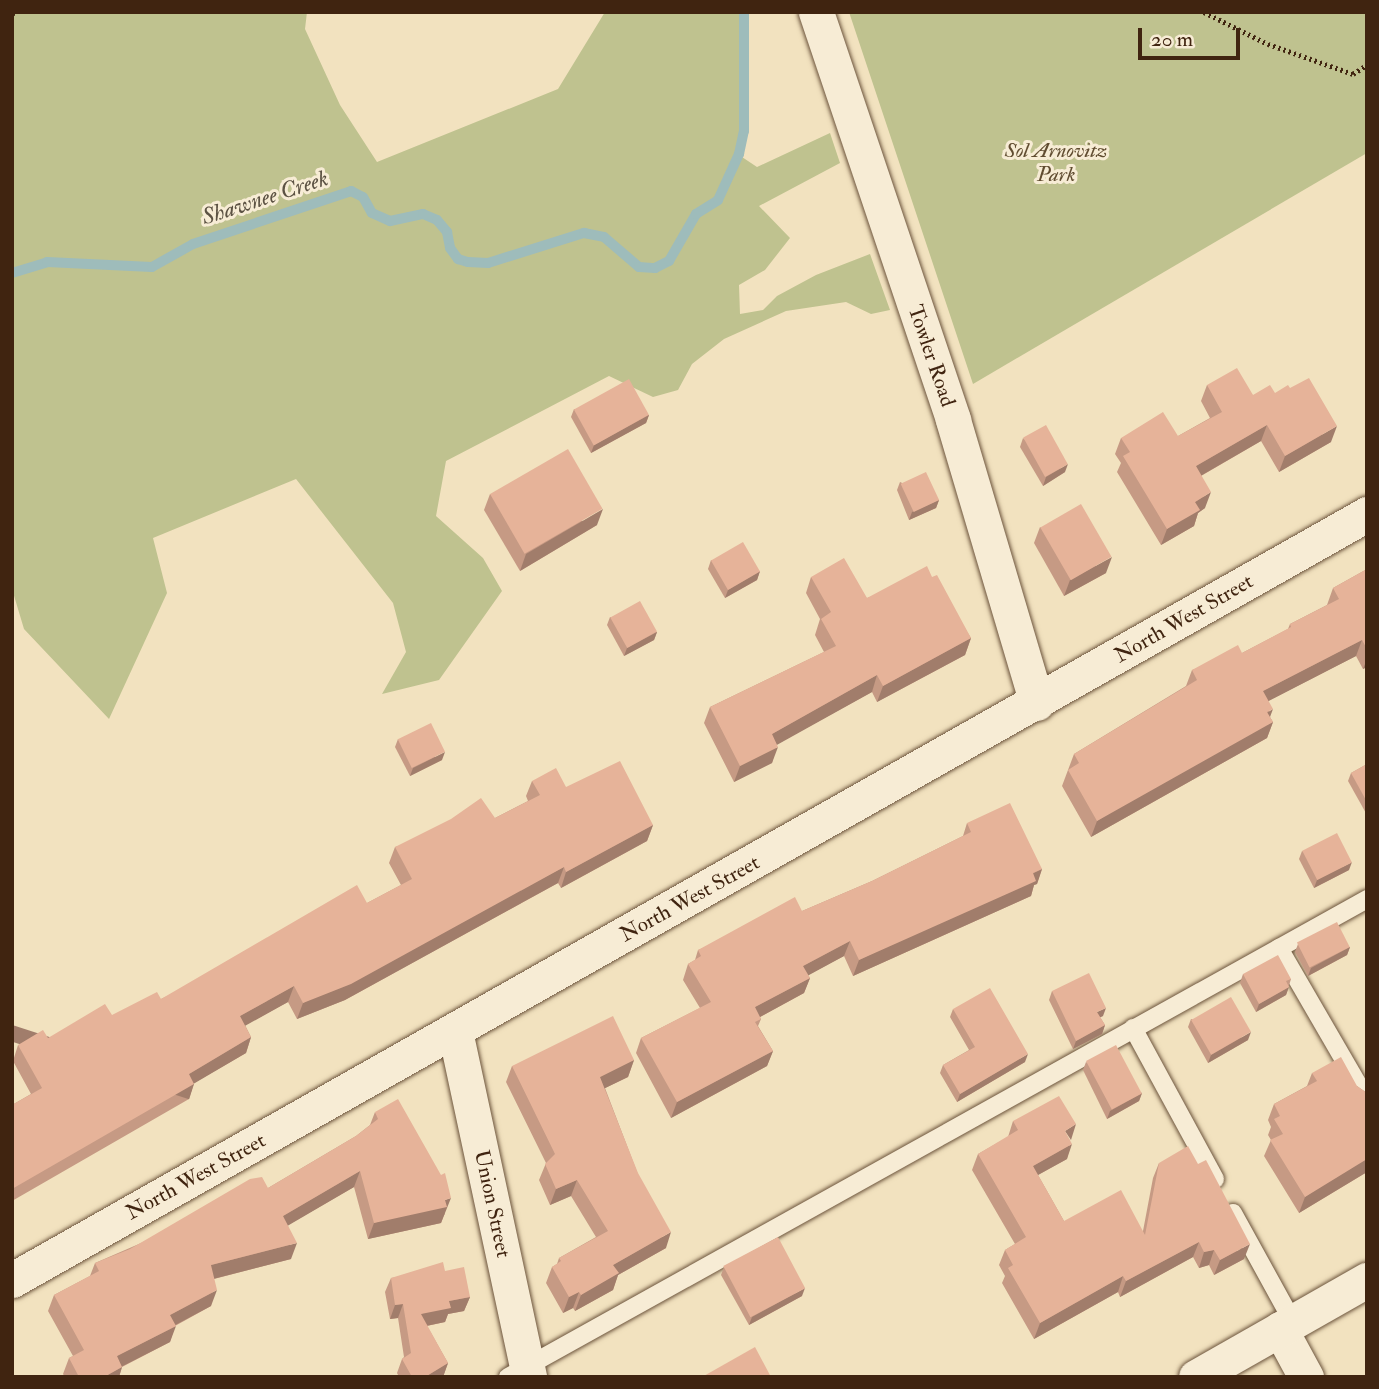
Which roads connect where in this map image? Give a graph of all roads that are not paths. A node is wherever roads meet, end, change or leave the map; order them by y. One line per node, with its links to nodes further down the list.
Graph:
1 (816, 12): 3 (street, Towler Road)
2 (1367, 514): 3 (street, North West Street)
3 (1037, 703): 7 (street, North West Street)
4 (1367, 899): 5 (lane)
5 (1279, 948): 6 (lane); 8 (lane)
6 (1133, 1028): 11 (lane); 12 (lane)
7 (455, 1031): 9 (street, North West Street); 12 (street, Union Street)
8 (1367, 1100)
9 (12, 1280)
10 (1367, 1280): 11 (street)
11 (1287, 1326): 13 (street); 14 (street)
12 (521, 1373)
13 (1196, 1377)
14 (1306, 1377)

